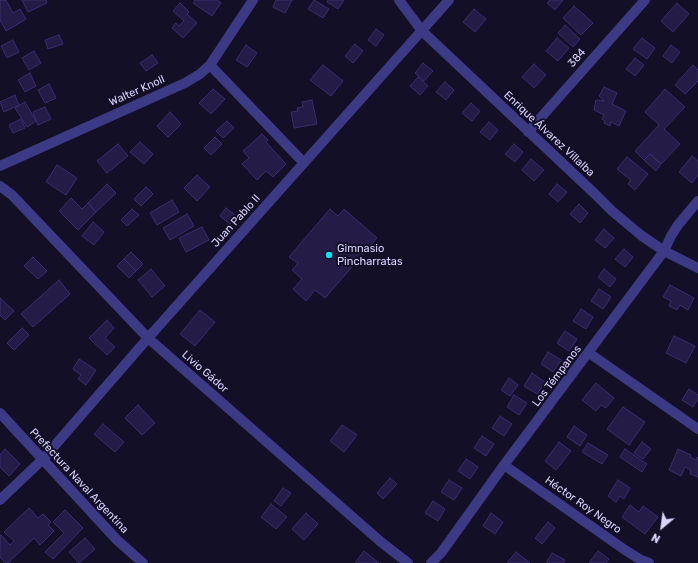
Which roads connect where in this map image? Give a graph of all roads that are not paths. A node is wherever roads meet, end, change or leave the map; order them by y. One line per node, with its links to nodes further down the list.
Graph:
1 (253, 0): 6 (street, Walter Knoll)
2 (399, 0): 5 (street, Enrique Álvarez Villalba)
3 (449, 0): 5 (street, Juan Pablo II)
4 (645, 0): 7 (street, 384)
5 (422, 31): 7 (street, Enrique Álvarez Villalba); 8 (street, Juan Pablo II)
6 (210, 65): 8 (street); 9 (street, Walter Knoll)
7 (528, 132): 12 (street, Enrique Álvarez Villalba)
8 (304, 163): 14 (street, Juan Pablo II)
9 (0, 166)
10 (0, 186): 14 (street, Livio Gádor)
11 (698, 201): 12 (street, Los Témpanos)
12 (664, 251): 13 (street, Enrique Álvarez Villalba); 15 (street, Los Témpanos)
13 (698, 268)
14 (148, 338): 18 (street, Juan Pablo II); 22 (street, Livio Gádor)
15 (589, 353): 17 (street); 19 (street, Los Témpanos)
16 (0, 413): 18 (street, Prefectura Naval Argentina)
17 (698, 429)
18 (43, 459): 20 (street, Juan Pablo II); 21 (street, Prefectura Naval Argentina)
19 (504, 465): 23 (street, Los Témpanos); 24 (street, Héctor Roy Negro)
20 (0, 500)
21 (143, 563)
22 (408, 563)
23 (431, 563)
24 (649, 563)

